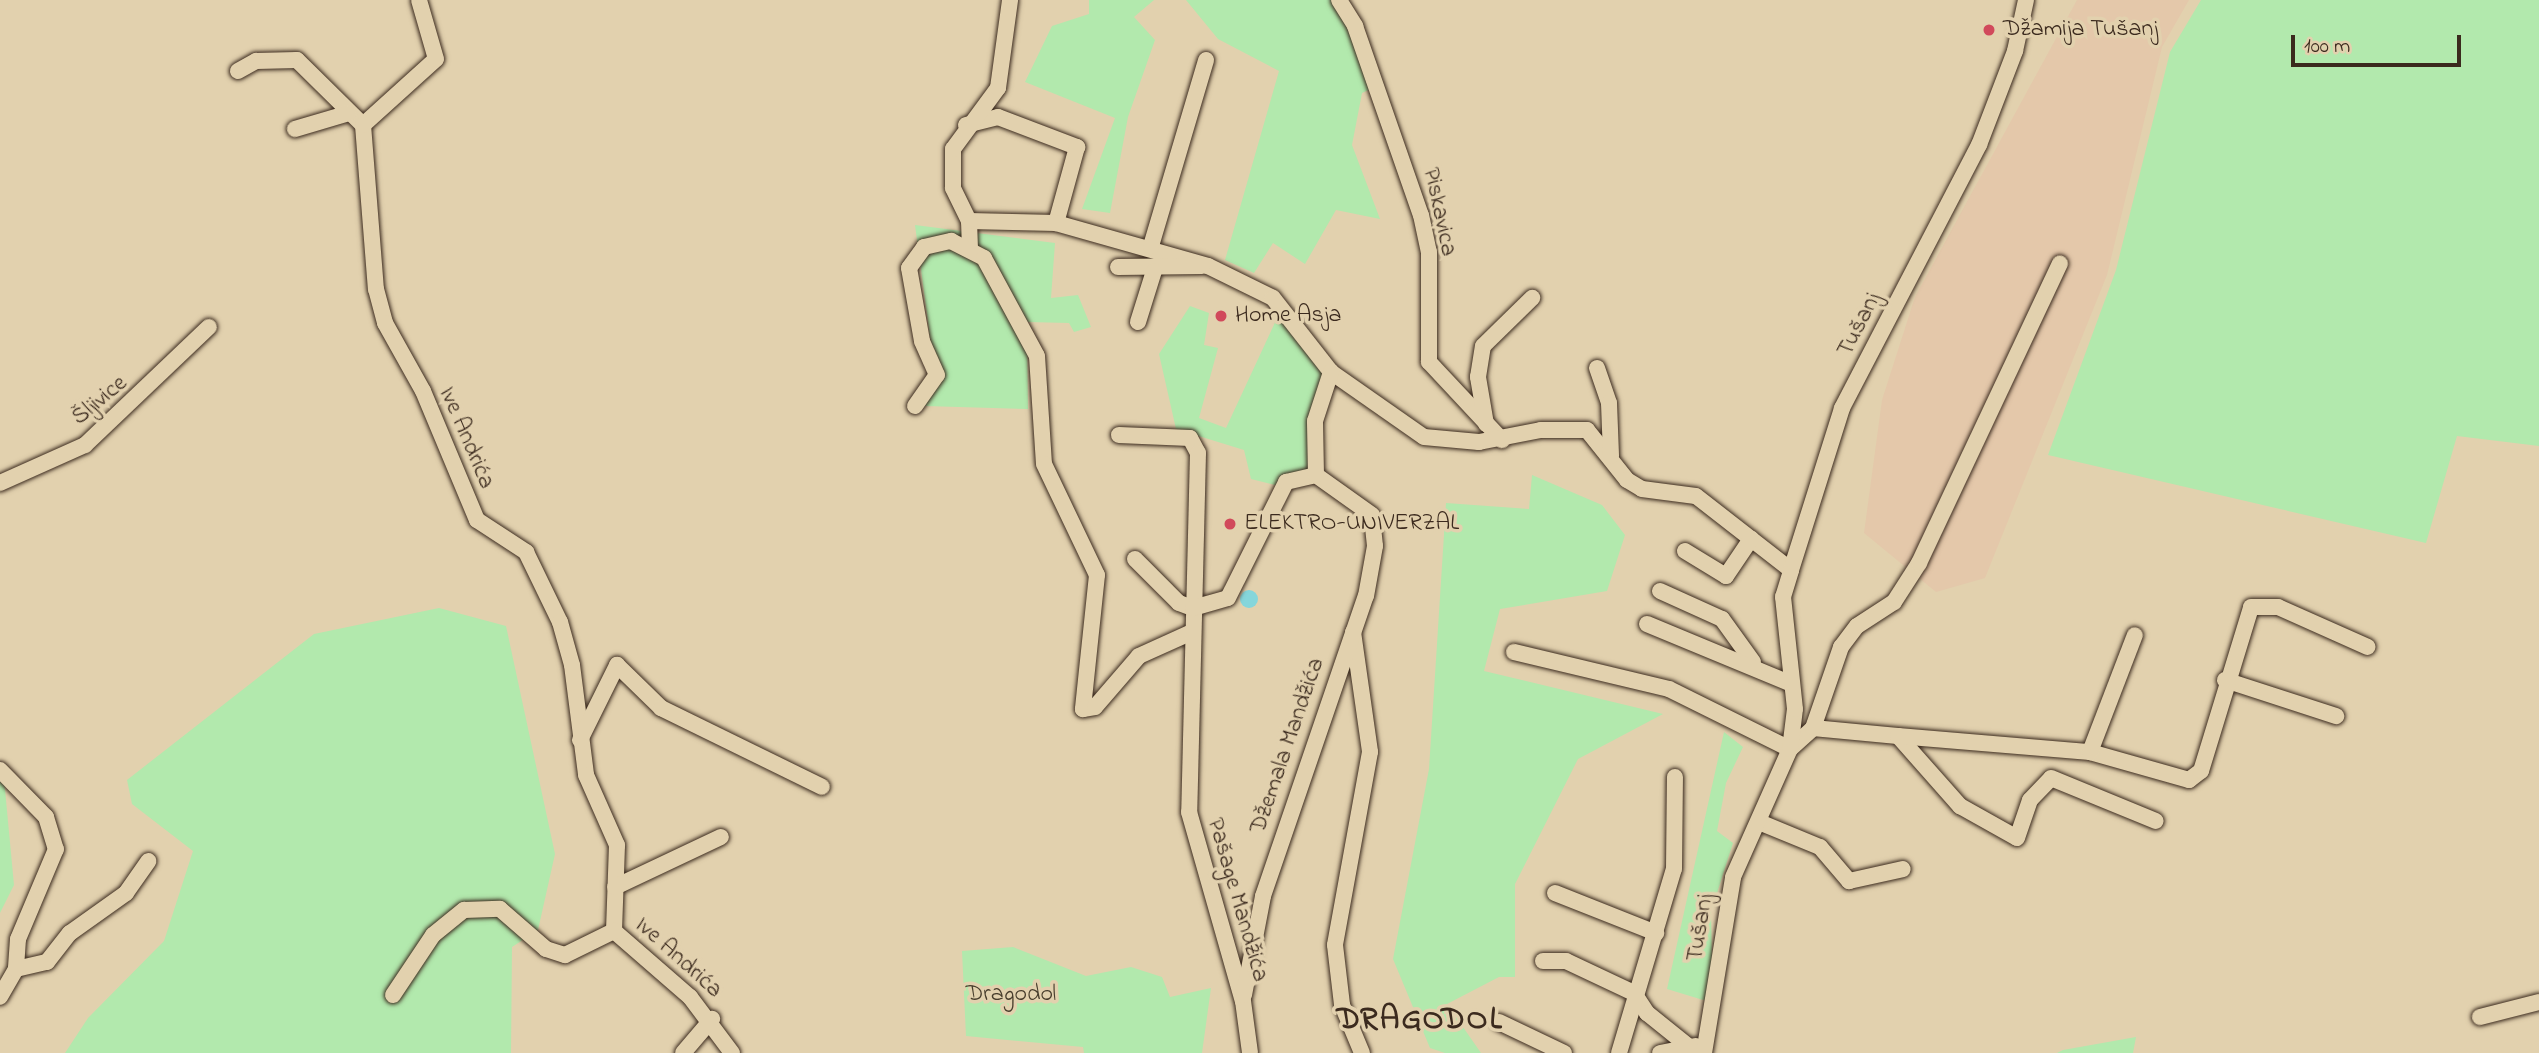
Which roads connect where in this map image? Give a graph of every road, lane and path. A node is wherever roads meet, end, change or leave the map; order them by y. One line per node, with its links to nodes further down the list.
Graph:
1 (419, 0): 8 (street)
2 (1010, 0): 9 (street)
3 (1339, 0): 25 (street, Piskavica)
4 (2026, 0): 34 (street, Tušanj)
5 (1206, 60): 13 (street)
6 (238, 71): 7 (street)
7 (349, 113): 8 (street); 10 (street)
8 (363, 125): 49 (street, Ive Andrića)
9 (964, 126): 11 (street); 12 (street)
10 (295, 129)
11 (969, 221): 12 (street); 14 (street)
12 (1056, 223): 13 (street)
13 (1151, 246): 16 (street)
14 (970, 248): 24 (street); 39 (street)
15 (2060, 264): 47 (street)
16 (1208, 266): 18 (street); 23 (street)
17 (1118, 267): 18 (street)
18 (1154, 271): 20 (street)
19 (1532, 298): 25 (street)
20 (1138, 322)
21 (209, 327): 30 (street, Šljivice)
22 (1597, 368): 28 (street)
23 (1331, 372): 27 (street); 29 (street)
24 (915, 406)
25 (1486, 424): 27 (street, Piskavica)
26 (1119, 435): 36 (street)
27 (1502, 440): 28 (street)
28 (1611, 456): 31 (street)
29 (1316, 475): 36 (street); 38 (street)
30 (0, 483)
31 (1751, 539): 32 (street); 34 (street)
32 (1685, 551)
33 (1135, 559): 36 (street)
34 (1791, 570): 45 (street, Tušanj)
35 (1660, 591): 43 (street)
36 (1194, 608): 39 (street, Pašage Mandžića)
37 (1647, 624): 43 (street)
38 (1353, 630): 69 (street, Džemala Mandžića); 79 (street)
39 (1190, 633): 69 (street, Pašage Mandžića)
40 (2135, 635): 51 (street)
41 (2368, 646): 44 (street)
42 (1514, 652): 50 (street)
43 (1763, 670): 45 (street)
44 (2225, 680): 46 (street); 51 (street)
45 (1792, 684): 50 (street, Tušanj)
46 (2336, 716)
47 (1812, 728): 48 (street); 50 (street)
48 (1898, 736): 51 (street); 55 (street)
49 (580, 740): 54 (street); 60 (street, Ive Andrića)
50 (1790, 749): 56 (street, Tušanj)
51 (2090, 752)
52 (0, 770): 65 (street)
53 (1675, 777): 63 (street, Tušanj)
54 (822, 787)
55 (2156, 821)
56 (1759, 822): 59 (street); 75 (street, Tušanj)
57 (721, 836): 60 (street, Ive Andrića)
58 (148, 861): 65 (street)
59 (1903, 869)
60 (615, 887): 62 (street, Ive Andrića)
61 (1555, 893): 63 (street, Tušanj)
62 (614, 931): 67 (street, Ive Andrića); 72 (street, Ive Andrića)
63 (1656, 933): 66 (street, Tušanj)
64 (1543, 961): 66 (street)
65 (16, 969): 68 (street)
66 (1634, 993): 74 (street); 81 (street, Tušanj)
67 (393, 995)
68 (0, 997)
69 (1243, 1000): 78 (street, Pašage Mandžića)
70 (2539, 1002): 71 (street)
71 (2480, 1017)
72 (712, 1019): 76 (street, Ive Andrića); 77 (street, Ive Andrića)
73 (1499, 1022): 80 (street)
74 (1687, 1045): 75 (street, Tušanj); 82 (street, Tušanj)
75 (1705, 1050)
76 (683, 1053)
77 (732, 1053)
78 (1250, 1053)
79 (1362, 1053)
80 (1564, 1053)
81 (1619, 1053)
82 (1660, 1053)

